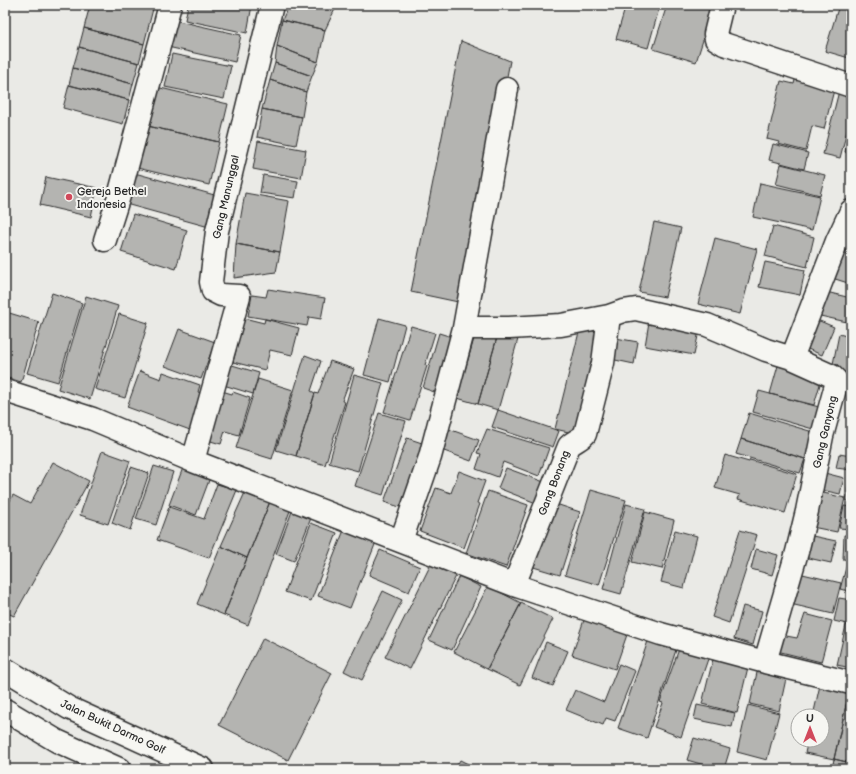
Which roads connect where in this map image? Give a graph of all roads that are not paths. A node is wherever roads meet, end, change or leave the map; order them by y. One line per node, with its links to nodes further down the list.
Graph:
1 (170, 5): 7 (street)
2 (272, 5): 12 (street, Gang Manunggal)
3 (722, 5): 4 (street)
4 (851, 86)
5 (507, 89): 9 (street)
6 (851, 211): 10 (street)
7 (105, 240)
8 (610, 316): 9 (street, Gang Ganyong); 10 (street, Gang Ganyong); 14 (street, Gang Bonang)
9 (464, 328): 13 (street)
10 (792, 358): 15 (street, Gang Ganyong)
11 (6, 391): 12 (street)
12 (193, 461): 13 (street)
13 (401, 541): 14 (street)
14 (514, 585): 15 (street)
15 (765, 662): 17 (street)
16 (5, 668): 20 (street, Jalan Bukit Darmo Golf)
17 (851, 682)
18 (5, 710): 19 (street)
19 (119, 769)
20 (203, 769)

